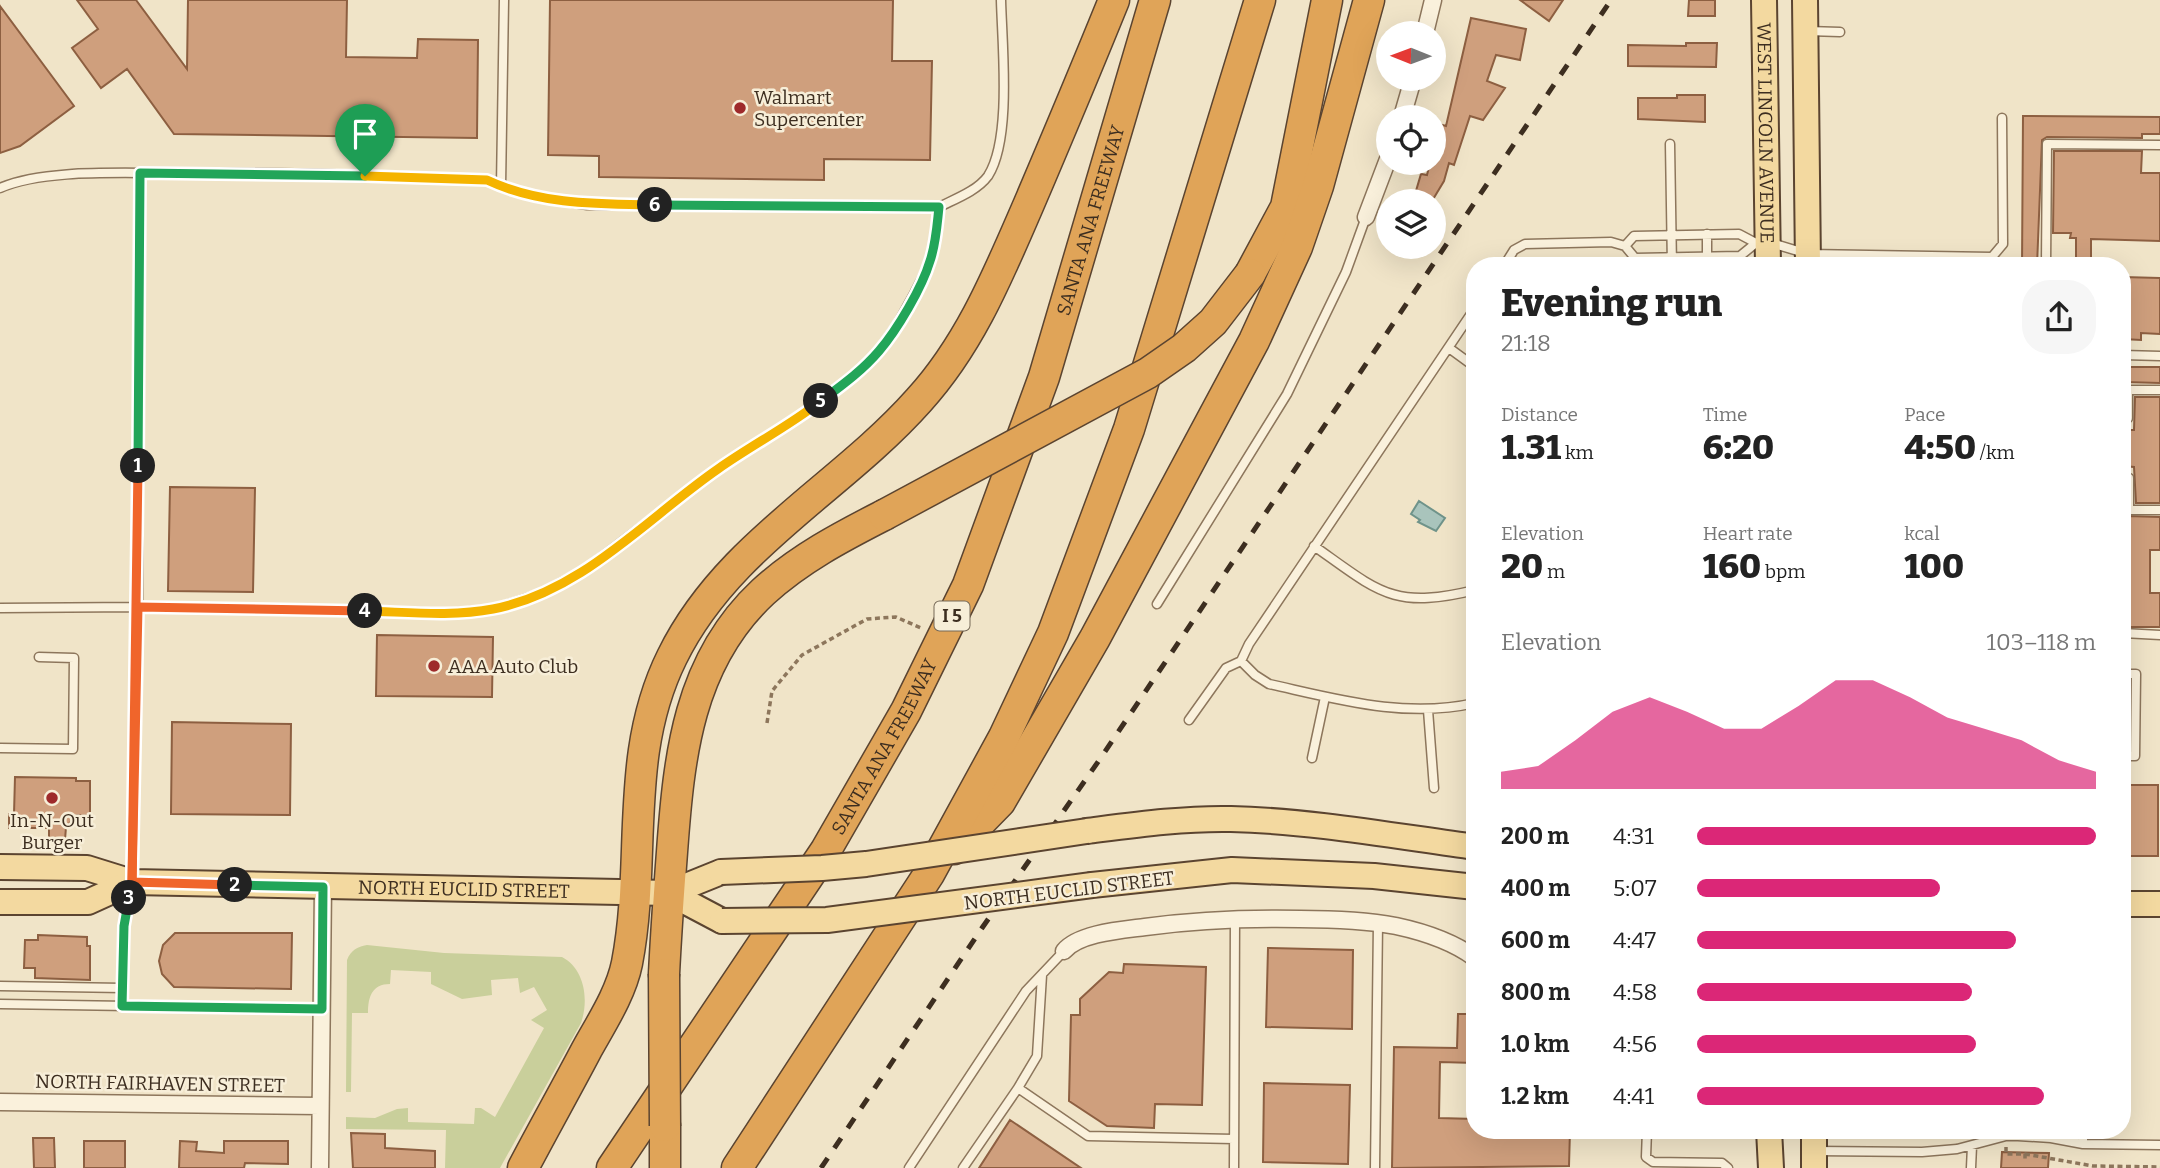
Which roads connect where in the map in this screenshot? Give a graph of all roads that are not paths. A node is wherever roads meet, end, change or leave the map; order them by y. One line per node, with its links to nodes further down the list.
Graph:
1 (504, 0): 19 (lane)
2 (1001, 0): 21 (lane)
3 (1114, 0): 68 (highway)
4 (1155, 0): 98 (highway, SANTA ANA FREEWAY / I 5)
5 (1260, 0): 64 (highway)
6 (1327, 0): 69 (highway, bridge)
7 (1369, 0): 64 (highway)
8 (1433, 0): 11 (street)
9 (1764, 0): 26 (main road, WEST LINCOLN AVENUE)
10 (1805, 0): 12 (main road)
11 (1427, 21)
12 (1805, 31): 13 (lane); 32 (main road)
13 (1840, 32)
14 (2002, 118): 33 (lane)
15 (1670, 144): 24 (lane)
16 (2160, 145): 34 (lane)
17 (140, 173): 19 (lane); 20 (lane); 47 (lane)
18 (1382, 175): 22 (street)
19 (501, 186): 21 (lane)
20 (0, 188)
21 (939, 207): 47 (lane)
22 (1366, 217): 46 (lane)
23 (1707, 234): 24 (lane); 26 (lane); 30 (lane)
24 (1671, 235): 25 (lane); 29 (lane)
25 (1625, 246): 27 (lane); 28 (lane)
26 (1764, 250): 30 (lane); 31 (lane)
27 (1510, 257)
28 (1634, 257)
29 (1671, 257)
30 (1707, 257)
31 (1795, 257)
32 (1808, 257)
33 (1992, 257)
34 (2046, 257)
35 (1466, 321): 36 (lane)
36 (1448, 348): 39 (lane); 44 (lane)
37 (2131, 355): 38 (lane)
38 (2160, 356)
39 (1466, 361)
40 (2131, 390): 41 (lane)
41 (2160, 390)
42 (2131, 510): 43 (lane)
43 (2160, 510)
44 (1314, 546): 45 (lane); 52 (lane)
45 (1466, 592)
46 (1157, 604)
47 (138, 607): 48 (lane); 65 (lane)
48 (0, 608)
49 (2131, 633): 50 (lane)
50 (2160, 635)
51 (38, 657): 58 (lane)
52 (1241, 661): 54 (lane); 57 (lane)
53 (2131, 674): 59 (lane)
54 (1325, 697): 56 (lane); 60 (lane)
55 (1466, 705): 56 (lane)
56 (1428, 710): 61 (lane)
57 (1189, 720)
58 (0, 748)
59 (2131, 756)
60 (1312, 758)
61 (1434, 788)
62 (1466, 846): 69 (main road, NORTH EUCLID STREET, bridge)
63 (0, 867): 65 (main road, NORTH EUCLID STREET)
64 (929, 874): 100 (highway)
65 (132, 882): 67 (main road, NORTH EUCLID STREET); 70 (main road, NORTH EUCLID STREET); 79 (lane)
66 (1466, 886): 69 (main road, NORTH EUCLID STREET, bridge)
67 (323, 887): 68 (main road, NORTH EUCLID STREET); 82 (street)
68 (636, 892): 69 (main road, NORTH EUCLID STREET); 97 (highway)
69 (669, 893): 99 (highway, bridge)
70 (0, 902)
71 (2131, 904): 72 (main road)
72 (2160, 904)
73 (1235, 917): 74 (street); 75 (street); 86 (lane)
74 (1378, 923): 76 (street); 104 (lane)
75 (1064, 951): 77 (lane)
76 (1466, 953)
77 (1042, 975): 83 (lane); 101 (lane)
78 (0, 986): 79 (lane)
79 (122, 988): 81 (lane)
80 (0, 1004): 81 (lane)
81 (122, 1006): 82 (lane)
82 (322, 1009): 85 (street)
83 (1018, 1088): 86 (lane); 102 (lane)
84 (0, 1102): 85 (street, NORTH FAIRHAVEN STREET)
85 (320, 1106): 96 (street)
86 (1234, 1139): 103 (lane)
87 (1647, 1139): 105 (lane)
88 (1769, 1139): 106 (main road)
89 (1996, 1139): 94 (lane)
90 (2056, 1139): 92 (lane)
91 (2083, 1139): 92 (lane)
92 (2083, 1144): 93 (lane)
93 (2160, 1145)
94 (1972, 1146): 95 (lane); 107 (lane)
95 (1814, 1150)
96 (320, 1168)
97 (523, 1168)
98 (612, 1168)
99 (665, 1168)
100 (737, 1168)
101 (909, 1168)
102 (963, 1168)
103 (1234, 1168)
104 (1375, 1168)
105 (1728, 1168)
106 (1771, 1168)
107 (1971, 1168)

